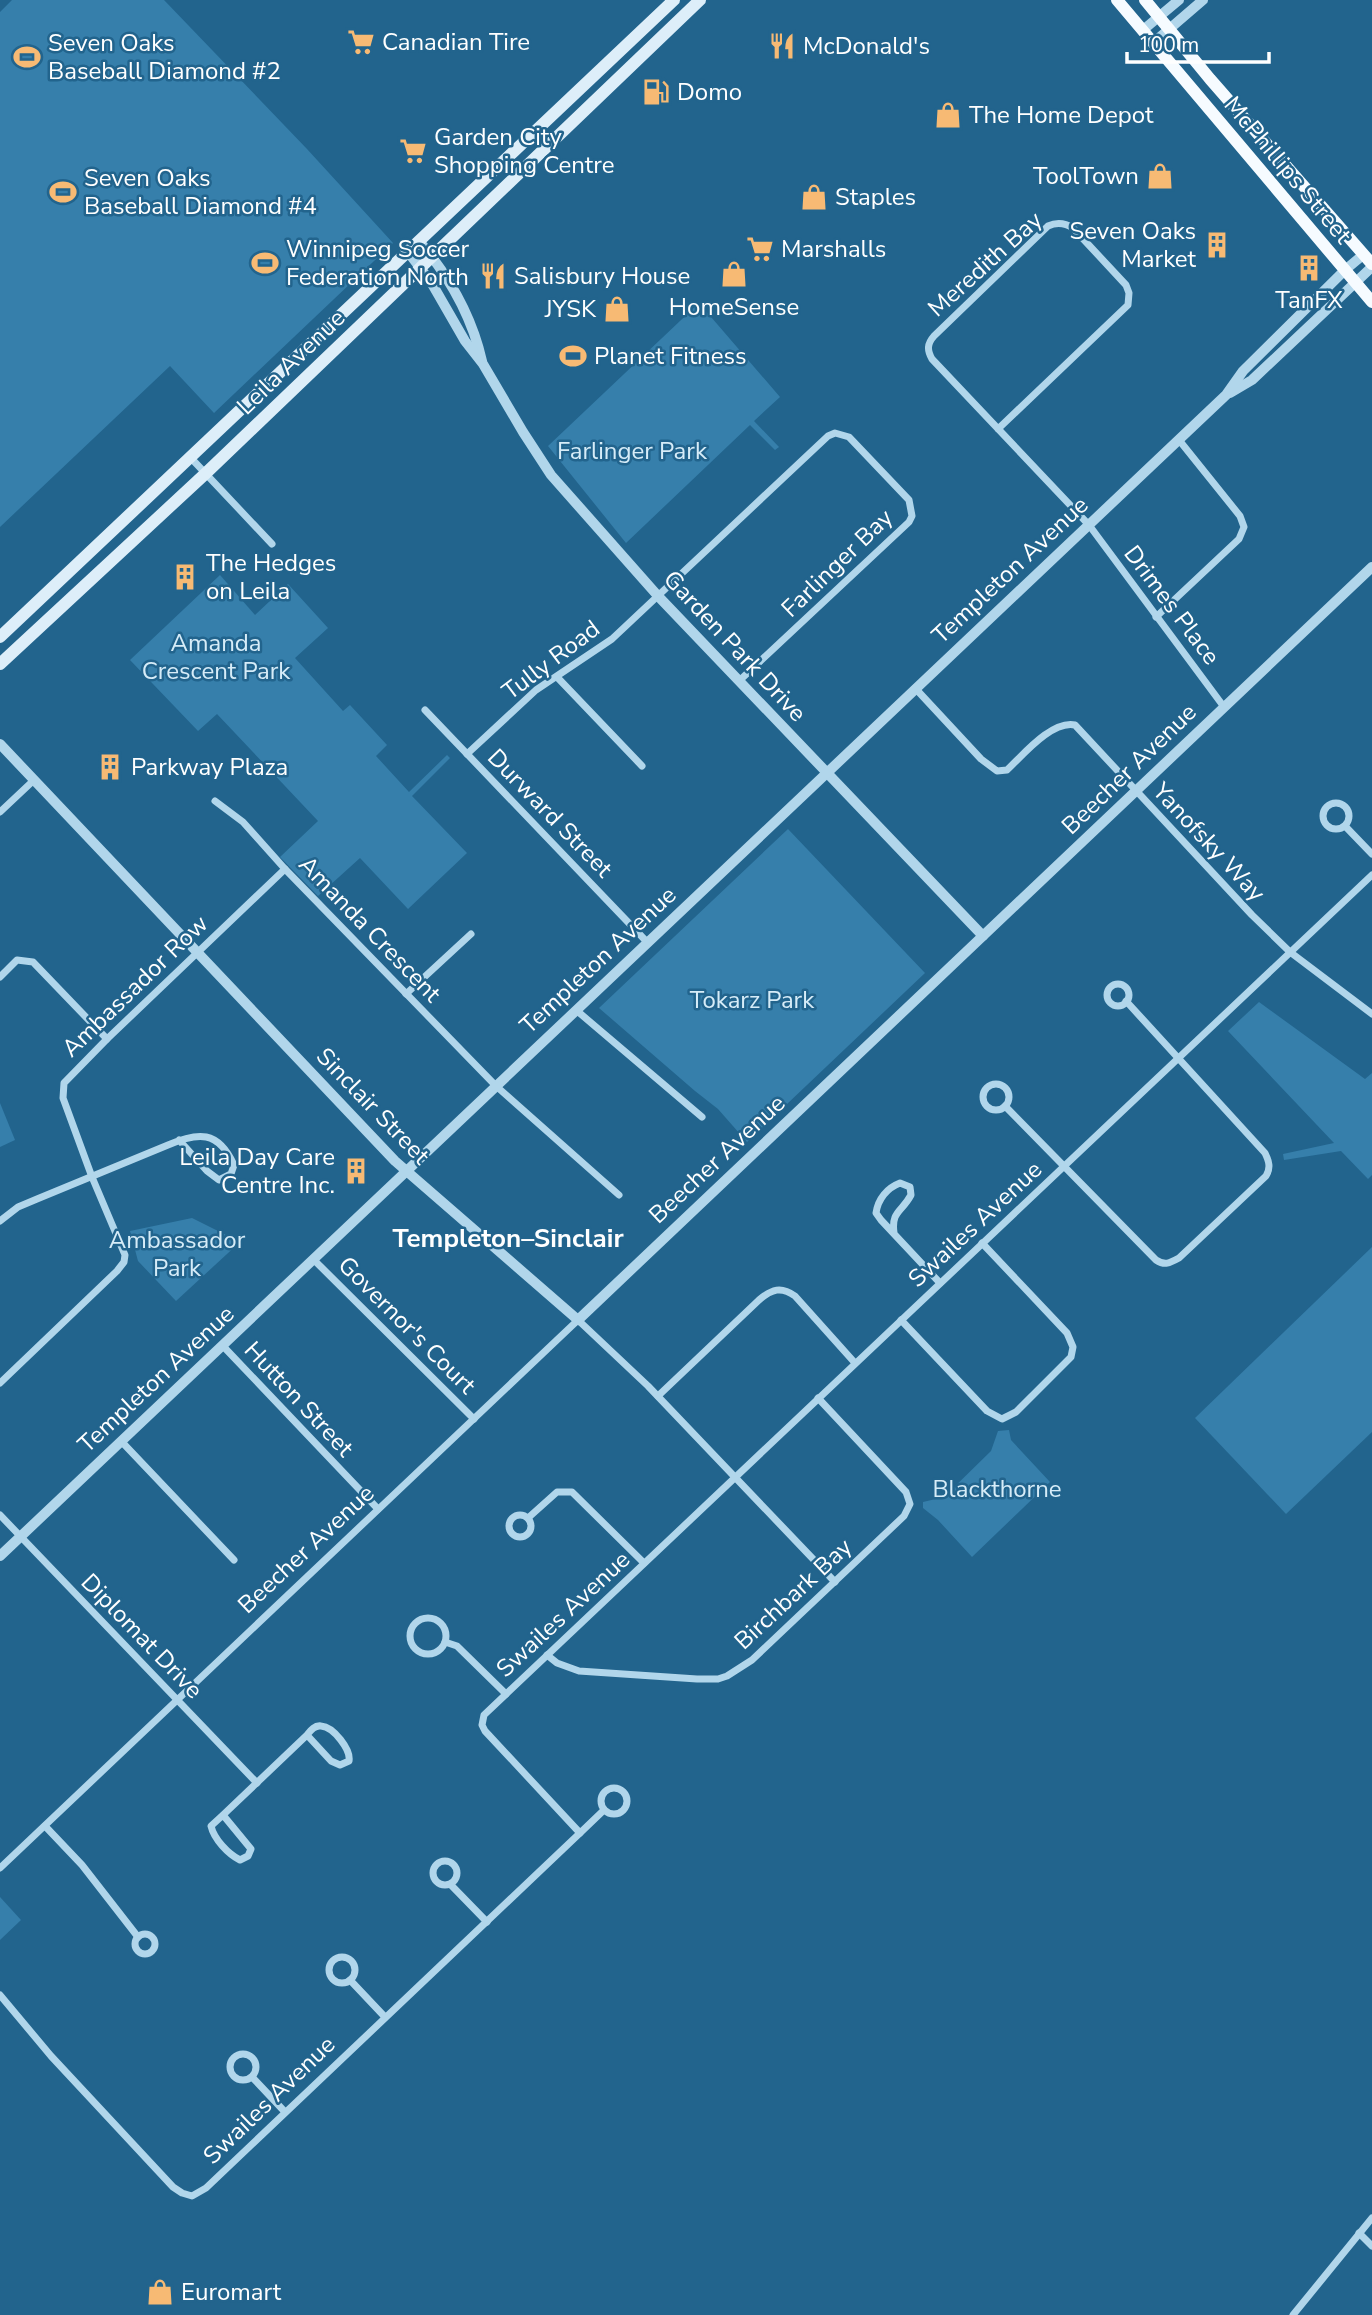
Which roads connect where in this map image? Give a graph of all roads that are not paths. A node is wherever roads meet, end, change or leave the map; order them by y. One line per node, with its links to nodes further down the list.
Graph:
1 (674, 0): 11 (main road, Leila Avenue)
2 (701, 0): 13 (main road, Leila Avenue)
3 (1117, 0): 9 (main road, McPhillips Street)
4 (1144, 0): 7 (main road, McPhillips Street)
5 (1179, 0): 7 (street)
6 (1203, 0): 8 (street)
7 (1158, 16): 8 (main road, McPhillips Street); 9 (street)
8 (1169, 29): 10 (street); 14 (main road, McPhillips Street)
9 (1143, 30): 10 (main road, McPhillips Street)
10 (1153, 43): 16 (main road, McPhillips Street)
11 (419, 242): 12 (main road, Leila Avenue); 13 (street, Garden Park Drive)
12 (408, 252): 15 (street, Garden Park Drive); 23 (main road, Leila Avenue)
13 (432, 256): 15 (main road, Leila Avenue); 19 (street, Garden Park Drive)
14 (1369, 262): 16 (street, Templeton Avenue); 17 (street, Templeton Avenue)
15 (421, 267): 19 (street, Garden Park Drive); 24 (main road, Leila Avenue)
16 (1345, 270): 17 (main road, McPhillips Street); 20 (street, Templeton Avenue)
17 (1357, 284): 18 (main road, McPhillips Street); 20 (street, Templeton Avenue)
18 (1372, 302)
19 (483, 365): 28 (street, Garden Park Drive)
20 (1226, 395): 22 (street, Templeton Avenue)
21 (998, 429): 21 (street, Meredith Bay); 25 (street, Meredith Bay)
22 (1179, 440): 25 (street, Templeton Avenue); 29 (street)
23 (190, 457): 24 (street); 30 (main road, Leila Avenue)
24 (205, 474): 26 (street); 31 (main road, Leila Avenue)
25 (1089, 525): 29 (street, Drimes Place); 34 (street, Templeton Avenue)
26 (272, 544)
27 (1372, 567): 35 (street, Beecher Avenue)
28 (658, 596): 32 (street, Tully Road); 33 (street, Garden Park Drive); 33 (street, Farlinger Bay)
29 (1156, 617): 35 (street, Drimes Place)
30 (0, 637)
31 (0, 664)
32 (557, 677): 38 (street, Tully Road); 39 (street)
33 (739, 681): 40 (street, Garden Park Drive)
34 (915, 688): 40 (street, Templeton Avenue); 42 (street, Yanofsky Way)
35 (1224, 707): 42 (street, Beecher Avenue)
36 (425, 710): 38 (street, Durward Street)
37 (0, 744): 41 (street, Sinclair Street)
38 (467, 754): 51 (street, Durward Street)
39 (642, 766)
40 (826, 773): 50 (street, Garden Park Drive); 51 (street, Templeton Avenue)
41 (34, 780): 44 (street); 53 (street, Sinclair Street)
42 (1135, 792): 50 (street, Beecher Avenue); 52 (street, Yanofsky Way)
43 (215, 801): 47 (street, Amanda Crescent)
44 (0, 812)
45 (1345, 826): 46 (street)
46 (1372, 853)
47 (285, 869): 53 (street, Ambassador Row); 55 (street, Amanda Crescent)
48 (1372, 875): 52 (street, Swailes Avenue)
49 (471, 934): 55 (street)
50 (983, 936): 74 (street, Beecher Avenue)
51 (647, 942): 57 (street, Templeton Avenue)
52 (1290, 952): 58 (street, Yanofsky Way); 60 (street, Swailes Avenue)
53 (198, 953): 59 (street, Ambassador Row); 66 (street, Sinclair Street)
54 (0, 977): 59 (street)
55 (407, 994): 61 (street, Amanda Crescent)
56 (1126, 1001): 60 (street)
57 (576, 1010): 61 (street, Templeton Avenue); 63 (street)
58 (1372, 1014)
59 (107, 1039): 67 (street, Ambassador Row)
60 (1177, 1059): 65 (street, Swailes Avenue); 65 (street)
61 (496, 1086): 66 (street, Templeton Avenue); 68 (street, Amanda Crescent)
62 (1005, 1106): 65 (street)
63 (702, 1116)
64 (179, 1140): 64 (street); 67 (street)
65 (1064, 1166): 71 (street, Swailes Avenue)
66 (405, 1172): 72 (street, Templeton Avenue); 74 (street, Sinclair Street)
67 (92, 1177): 69 (street); 78 (street, Ambassador Row)
68 (619, 1195)
69 (0, 1221)
70 (894, 1233): 70 (street); 73 (street)
71 (982, 1243): 73 (street, Swailes Avenue); 75 (street)
72 (313, 1259): 76 (street, Templeton Avenue); 81 (street, Governor's Court)
73 (940, 1283): 75 (street, Swailes Avenue)
74 (578, 1320): 79 (street, Sinclair Street); 81 (street, Beecher Avenue)
75 (901, 1320): 77 (street, Swailes Avenue)
76 (222, 1345): 82 (street, Templeton Avenue); 84 (street, Hutton Street)
77 (855, 1363): 79 (street); 80 (street, Swailes Avenue)
78 (0, 1383)
79 (658, 1396): 83 (street, Sinclair Street)
80 (818, 1398): 83 (street, Swailes Avenue); 91 (street, Birchbark Bay)
81 (474, 1419): 84 (street, Beecher Avenue)
82 (121, 1441): 87 (street, Templeton Avenue); 89 (street)
83 (734, 1477): 90 (street, Swailes Avenue); 91 (street, Sinclair Street)
84 (378, 1509): 95 (street, Beecher Avenue)
85 (0, 1515): 87 (street, Diplomat Drive)
86 (528, 1518): 90 (street)
87 (20, 1537): 88 (street, Templeton Avenue); 95 (street, Diplomat Drive)
88 (0, 1556)
89 (234, 1560)
90 (644, 1563): 93 (street, Swailes Avenue)
91 (835, 1581): 93 (street, Birchbark Bay)
92 (446, 1642): 92 (street); 94 (street)
93 (547, 1655): 94 (street, Swailes Avenue)
94 (506, 1694): 101 (street, Swailes Avenue)
95 (176, 1701): 97 (street, Diplomat Drive); 100 (street, Beecher Avenue)
96 (307, 1735): 96 (street); 97 (street)
97 (257, 1783): 99 (street)
98 (604, 1810): 101 (street)
99 (223, 1815): 99 (street)
100 (45, 1826): 102 (street, Beecher Avenue); 105 (street)
101 (580, 1833): 104 (street, Swailes Avenue)
102 (0, 1868)
103 (451, 1885): 104 (street)
104 (487, 1922): 108 (street, Swailes Avenue)
105 (138, 1937)
106 (350, 1980): 108 (street)
107 (0, 1995): 110 (street, Swailes Avenue)
108 (384, 2017): 110 (street, Swailes Avenue)
109 (251, 2077): 110 (street)
110 (285, 2112)
111 (1372, 2218): 112 (street)
112 (1359, 2233): 113 (street); 114 (street)
113 (1372, 2246)
114 (1293, 2315)

